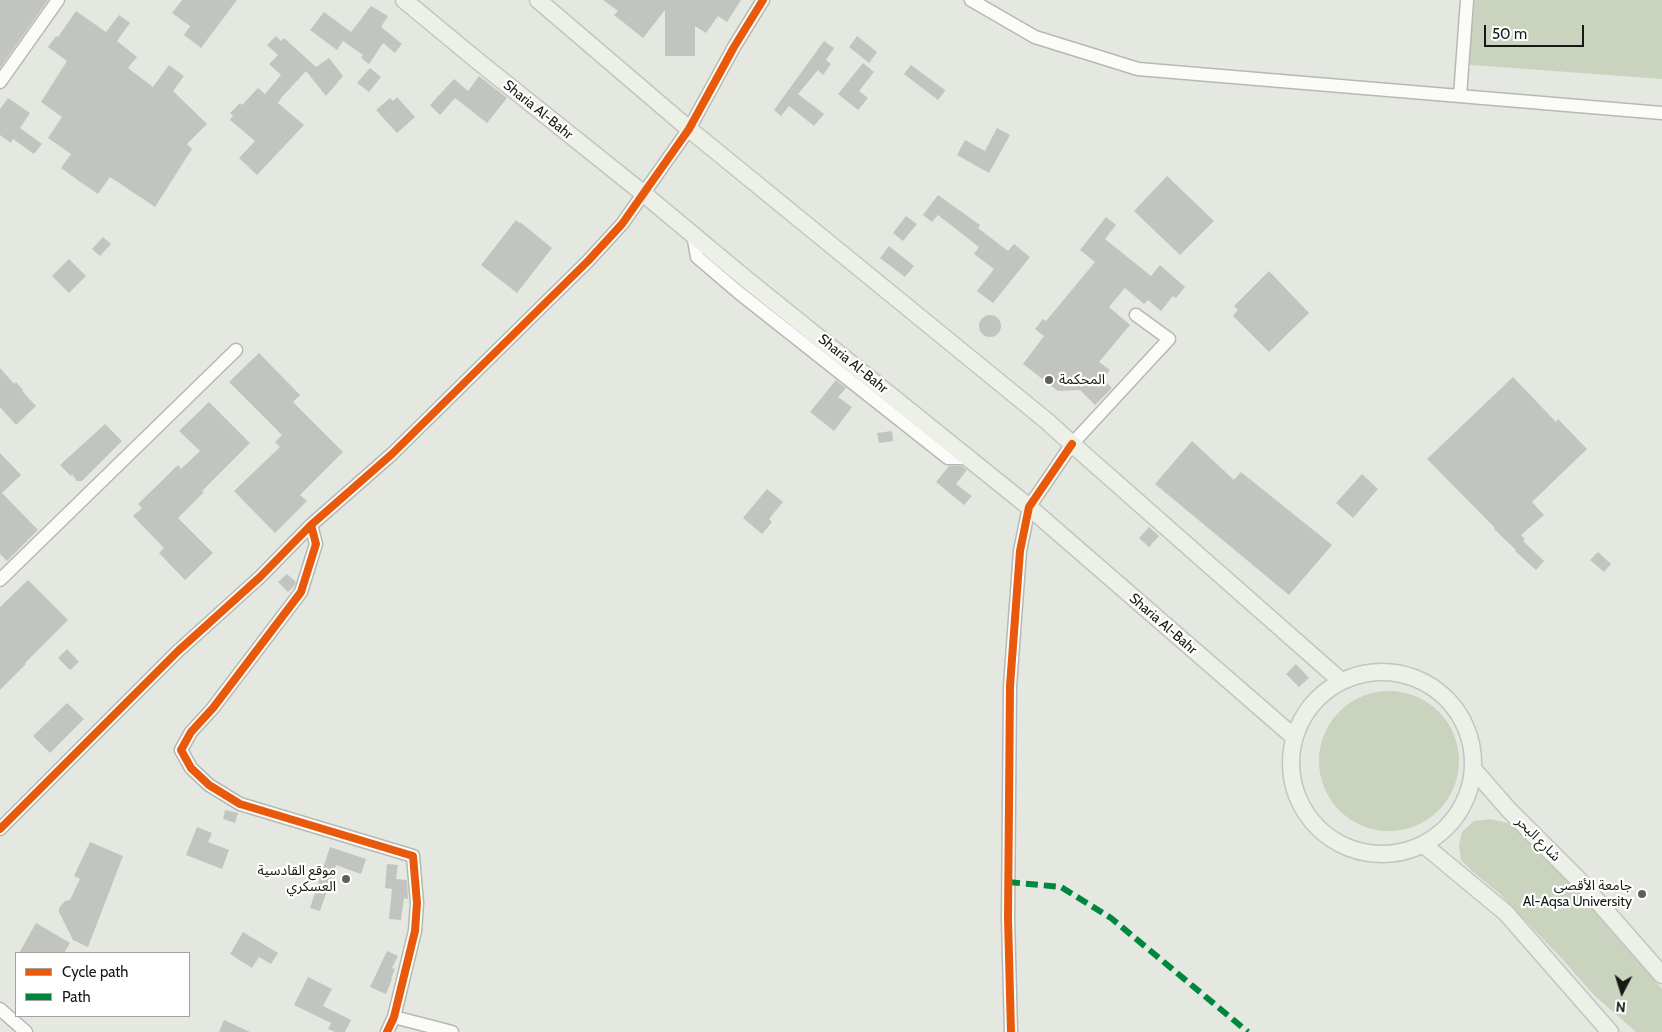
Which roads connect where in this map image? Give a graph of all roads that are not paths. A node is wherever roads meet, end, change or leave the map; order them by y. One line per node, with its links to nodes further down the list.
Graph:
1 (58, 0): 7 (street)
2 (404, 0): 11 (main road, Sharia Al-Bahr)
3 (538, 0): 10 (main road)
4 (764, 0): 10 (street)
5 (971, 0): 8 (street)
6 (1468, 0): 8 (street)
7 (0, 82)
8 (1460, 96): 9 (street)
9 (1662, 112)
10 (689, 129): 11 (street); 14 (main road)
11 (644, 194): 15 (main road, Sharia Al-Bahr); 16 (street)
12 (1136, 316): 14 (street)
13 (236, 350): 17 (street)
14 (1072, 444): 15 (street); 18 (main road)
15 (1029, 507): 19 (main road, Sharia Al-Bahr); 29 (street)
16 (311, 526): 21 (street); 25 (street)
17 (0, 580)
18 (1341, 681): 19 (main road); 20 (main road)
19 (1294, 737): 22 (main road)
20 (1474, 770): 22 (main road); 23 (main road, شارع البحر)
21 (0, 829)
22 (1424, 845): 30 (main road)
23 (1662, 975)
24 (0, 1009): 26 (street)
25 (394, 1017): 27 (street); 28 (street)
26 (26, 1032)
27 (387, 1032)
28 (452, 1032)
29 (1011, 1032)
30 (1610, 1032)

